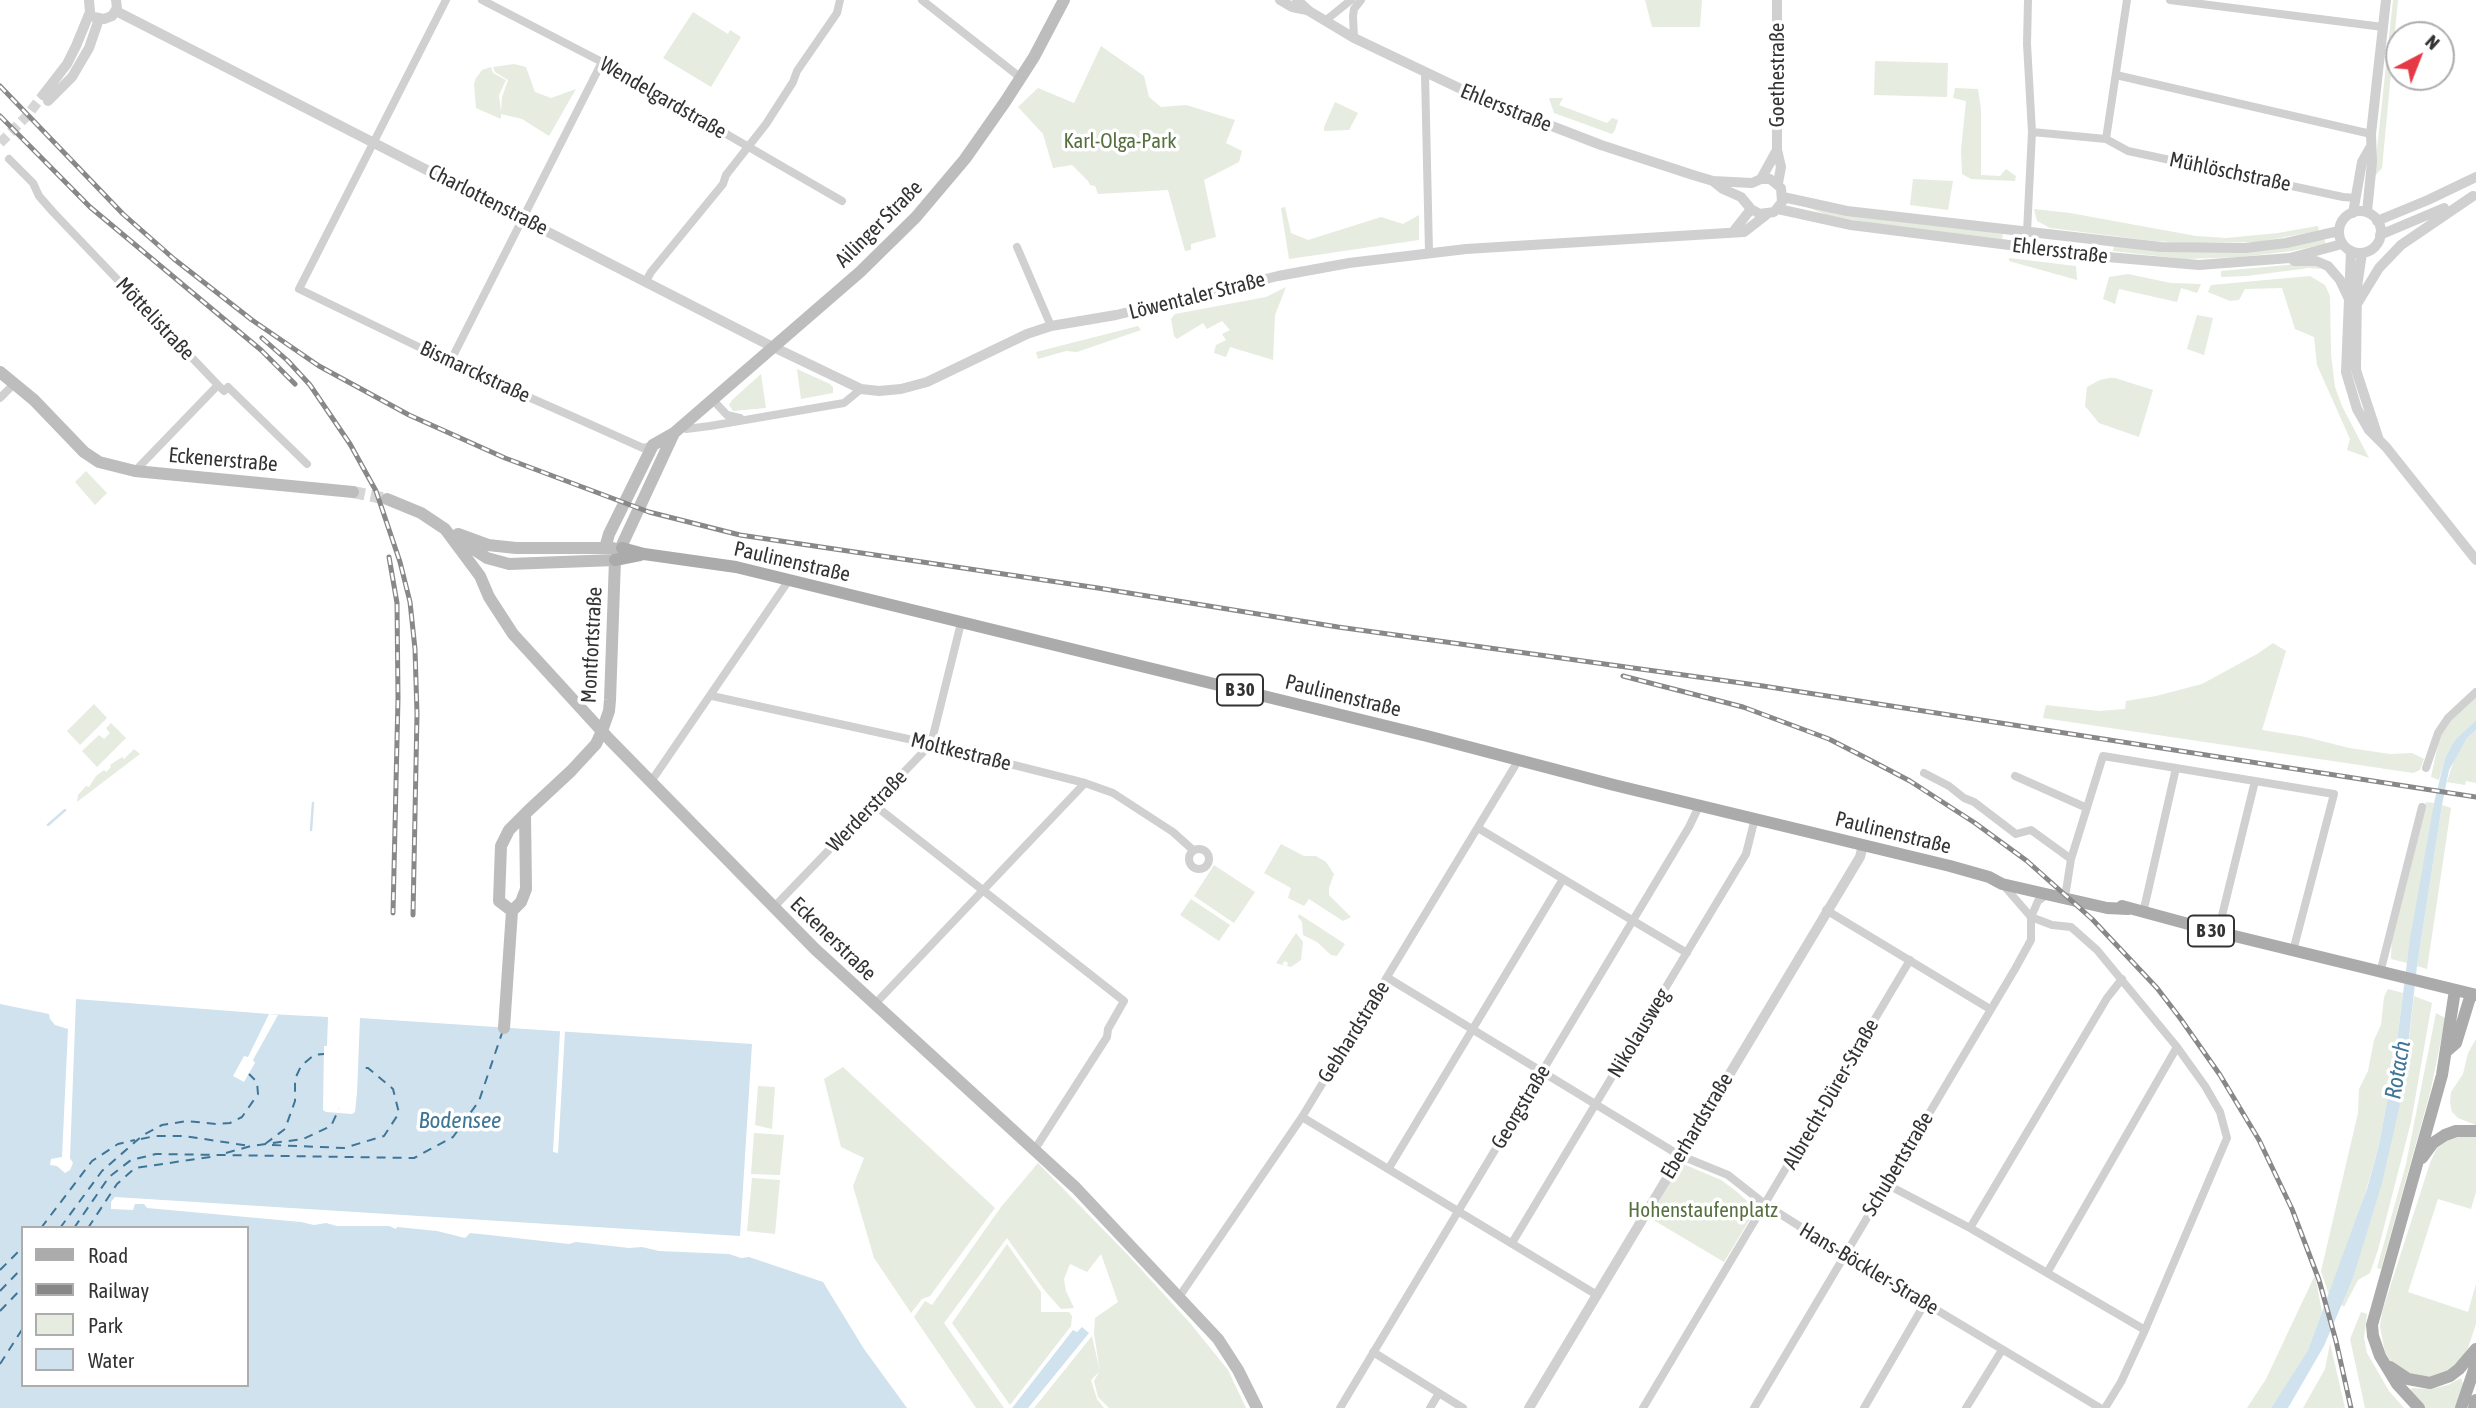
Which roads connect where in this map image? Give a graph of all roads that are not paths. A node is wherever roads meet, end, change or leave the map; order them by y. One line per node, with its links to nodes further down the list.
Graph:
1 (89, 0): 18 (street)
2 (446, 0): 30 (street)
3 (482, 0): 22 (street, Wendelgardstraße)
4 (840, 0): 31 (street)
5 (922, 0): 25 (street)
6 (1064, 0): 25 (main road, Ailinger Straße)
7 (1280, 0): 17 (street, Ehlersstraße)
8 (1297, 0): 17 (street, Ehlersstraße)
9 (1351, 0): 19 (street)
10 (1362, 0): 21 (street)
11 (1777, 0): 33 (street, Goethestraße)
12 (2028, 0): 27 (street)
13 (2127, 0): 24 (street)
14 (2169, 0): 20 (street)
15 (2386, 0): 20 (street)
16 (116, 6): 18 (street); 30 (street, Charlottenstraße)
17 (1309, 11): 19 (street, Ehlersstraße)
18 (94, 16): 26 (street)
19 (1325, 21): 21 (street, Ehlersstraße)
20 (2383, 27): 28 (street)
21 (1354, 38): 23 (street, Ehlersstraße)
22 (602, 62): 31 (street, Wendelgardstraße); 48 (street)
23 (1425, 74): 36 (street, Ehlersstraße); 56 (street)
24 (2116, 75): 28 (street); 29 (street)
25 (1021, 78): 61 (main road, Ailinger Straße)
26 (45, 98)
27 (2032, 132): 29 (street, Mühlöschstraße); 52 (street)
28 (2371, 134): 32 (street)
29 (2106, 139): 41 (street, Mühlöschstraße)
30 (374, 142): 48 (street, Charlottenstraße); 62 (street, Bismarckstraße)
31 (748, 146): 42 (street, Wendelgardstraße); 58 (street)
32 (2370, 148): 41 (street); 45 (street)
33 (1777, 150): 37 (street, Goethestraße); 38 (street, Goethestraße)
34 (9, 159): 65 (street, Möttelistraße)
35 (2476, 177): 49 (street)
36 (1713, 181): 37 (street, Ehlersstraße); 43 (street, Ehlersstraße)
37 (1757, 181): 38 (street, Ehlersstraße); 43 (street)
38 (1778, 184): 40 (street)
39 (2475, 195): 53 (street); 59 (street)
40 (1783, 198): 44 (street); 52 (street, Ehlersstraße)
41 (2356, 198): 46 (street)
42 (842, 201)
43 (1749, 205): 47 (street, Ehlersstraße); 51 (street)
44 (1778, 209): 47 (street); 57 (street, Ehlersstraße)
45 (2367, 212): 46 (street); 49 (street)
46 (2353, 213): 50 (street)
47 (1766, 215): 51 (street, Löwentaler Straße)
48 (523, 219): 58 (street, Charlottenstraße); 62 (street)
49 (2377, 220): 53 (street)
50 (2339, 231): 52 (street, Ehlersstraße); 55 (street)
51 (1732, 232): 56 (street, Löwentaler Straße)
52 (2027, 232)
53 (2381, 235): 55 (street)
54 (1017, 247): 60 (street)
55 (2352, 249): 57 (street, Ehlersstraße); 59 (street)
56 (1429, 252): 60 (street, Löwentaler Straße)
57 (2207, 265): 59 (street)
58 (646, 281): 61 (street, Charlottenstraße)
59 (2353, 302): 81 (street)
60 (1051, 326): 66 (street, Löwentaler Straße)
61 (774, 346): 66 (street, Charlottenstraße); 68 (main road, Ailinger Straße)
62 (454, 364): 71 (street, Bismarckstraße)
63 (0, 372): 64 (main road)
64 (13, 384): 67 (street); 73 (main road, Eckenerstraße)
65 (218, 385): 72 (street, Möttelistraße); 73 (street)
66 (861, 389): 69 (street)
67 (0, 398)
68 (712, 399): 69 (street); 70 (main road, Ailinger Straße)
69 (747, 420): 70 (street)
70 (678, 429): 71 (main road, Ailinger Straße); 79 (main road, Ailinger Straße)
71 (653, 445): 78 (main road)
72 (307, 464)
73 (135, 471): 74 (main road, Eckenerstraße)
74 (353, 492)
75 (387, 499): 76 (main road, Eckenerstraße)
76 (445, 529): 77 (main road, Paulinenstraße); 80 (main road, Paulinenstraße); 82 (main road, Eckenerstraße)
77 (516, 548): 78 (main road, Paulinenstraße / B 30); 80 (main road, B 30)
78 (605, 548): 79 (main road, Paulinenstraße / B 30)
79 (619, 554): 80 (main road, Paulinenstraße); 83 (main road, Paulinenstraße / B 30); 87 (main road, Montfortstraße)
80 (487, 558): 82 (main road)
81 (2476, 560)
82 (480, 576): 87 (main road, Eckenerstraße)
83 (789, 580): 84 (main road, Paulinenstraße / B 30); 86 (street)
84 (961, 622): 88 (street); 89 (main road, Paulinenstraße / B 30)
85 (2476, 692): 91 (street)
86 (712, 696): 88 (street, Moltkestraße); 95 (street)
87 (603, 731): 95 (main road, Eckenerstraße); 101 (main road)
88 (931, 744): 96 (street, Moltkestraße); 97 (street, Werderstraße)
89 (1518, 761): 98 (main road, Paulinenstraße / B 30); 103 (street, Gebhardstraße)
90 (2176, 768): 94 (street); 100 (street); 117 (street)
91 (2426, 768)
92 (1924, 773): 106 (street)
93 (2015, 776): 100 (street)
94 (2255, 782): 120 (street); 121 (street)
95 (650, 783): 113 (main road, Eckenerstraße)
96 (1086, 783): 105 (street, Moltkestraße); 110 (street)
97 (873, 804): 110 (street); 113 (street, Werderstraße)
98 (1700, 804): 102 (main road, Paulinenstraße / B 30); 119 (street, Georgstraße)
99 (2422, 807): 124 (street)
100 (2087, 808): 106 (street)
101 (525, 814): 116 (main road); 116 (main road)
102 (1755, 818): 104 (main road, Paulinenstraße / B 30); 122 (street, Nikolausweg)
103 (1478, 828): 108 (street); 125 (street, Gebhardstraße)
104 (1863, 845): 107 (main road, Paulinenstraße / B 30); 115 (street, Eberhardstraße)
105 (1193, 850)
106 (2071, 859): 111 (street)
107 (1989, 877): 109 (main road, Paulinenstraße / B 30); 111 (main road, Paulinenstraße / B 30)
108 (1563, 879): 119 (street); 132 (street)
109 (2002, 884): 112 (main road, Paulinenstraße / B 30); 118 (street)
110 (983, 891): 129 (street); 139 (street)
111 (2066, 891): 114 (main road, Paulinenstraße / B 30)
112 (2049, 895): 114 (main road, Paulinenstraße / B 30); 118 (street, Schubertstraße)
113 (773, 908): 129 (main road, Eckenerstraße)
114 (2129, 909): 117 (main road, Paulinenstraße / B 30)
115 (1826, 910): 123 (street); 140 (street, Eberhardstraße)
116 (512, 911): 131 (main road)
117 (2143, 913): 120 (main road, Paulinenstraße / B 30)
118 (2031, 917): 126 (street); 130 (street, Schubertstraße)
119 (1632, 921): 122 (street); 135 (street, Georgstraße)
120 (2218, 932): 121 (main road, Paulinenstraße / B 30)
121 (2294, 951): 124 (main road, Paulinenstraße / B 30)
122 (1687, 953): 136 (street, Nikolausweg)
123 (1910, 960): 130 (street); 144 (street, Albrecht-Dürer-Straße)
124 (2386, 974): 127 (main road, B 30)
125 (1388, 978): 132 (street, Hans-Böckler-Straße); 137 (street, Gebhardstraße)
126 (2122, 979): 133 (street); 146 (street)
127 (2455, 990): 128 (main road, B 30); 134 (main road)
128 (2473, 995): 134 (main road)
129 (874, 1004): 139 (main road, Eckenerstraße)
130 (1990, 1009): 143 (street, Schubertstraße)
131 (503, 1028)
132 (1472, 1030): 135 (street, Hans-Böckler-Straße); 142 (street)
133 (2177, 1047): 149 (street); 153 (street)
134 (2448, 1050): 141 (main road)
135 (1542, 1072): 136 (street, Hans-Böckler-Straße); 145 (street, Georgstraße)
136 (1596, 1106): 140 (street, Hans-Böckler-Straße); 147 (street, Nikolausweg)
137 (1302, 1117): 142 (street); 151 (street, Gebhardstraße)
138 (2476, 1131): 141 (main road)
139 (1035, 1149): 151 (main road, Eckenerstraße)
140 (1679, 1156): 144 (street, Hans-Böckler-Straße); 150 (street, Eberhardstraße)
141 (2417, 1164): 157 (main road)
142 (1389, 1168): 145 (street)
143 (1886, 1184): 146 (street); 148 (street, Schubertstraße)
144 (1766, 1205): 148 (street, Hans-Böckler-Straße); 166 (street, Albrecht-Dürer-Straße)
145 (1458, 1210): 147 (street); 156 (street, Georgstraße)
146 (1970, 1228): 149 (street)
147 (1512, 1243): 150 (street)
148 (1845, 1255): 152 (street, Hans-Böckler-Straße); 167 (street, Schubertstraße)
149 (2046, 1273): 153 (street)
150 (1597, 1295): 165 (street, Eberhardstraße)
151 (1179, 1297): 161 (main road, Eckenerstraße)
152 (1925, 1303): 155 (street, Hans-Böckler-Straße); 168 (street)
153 (2145, 1330): 170 (street)
154 (2476, 1349): 157 (main road)
155 (2002, 1350): 169 (street); 170 (street, Hans-Böckler-Straße)
156 (1373, 1352): 159 (street); 162 (street, Georgstraße)
157 (2380, 1356): 171 (main road)
158 (2476, 1364): 172 (main road)
159 (1439, 1393): 163 (street); 164 (street)
160 (2476, 1400): 173 (main road)
161 (1257, 1408)
162 (1340, 1408)
163 (1430, 1408)
164 (1463, 1408)
165 (1529, 1408)
166 (1643, 1408)
167 (1754, 1408)
168 (1864, 1408)
169 (1966, 1408)
170 (2103, 1408)
171 (2419, 1408)
172 (2461, 1408)
173 (2474, 1408)

